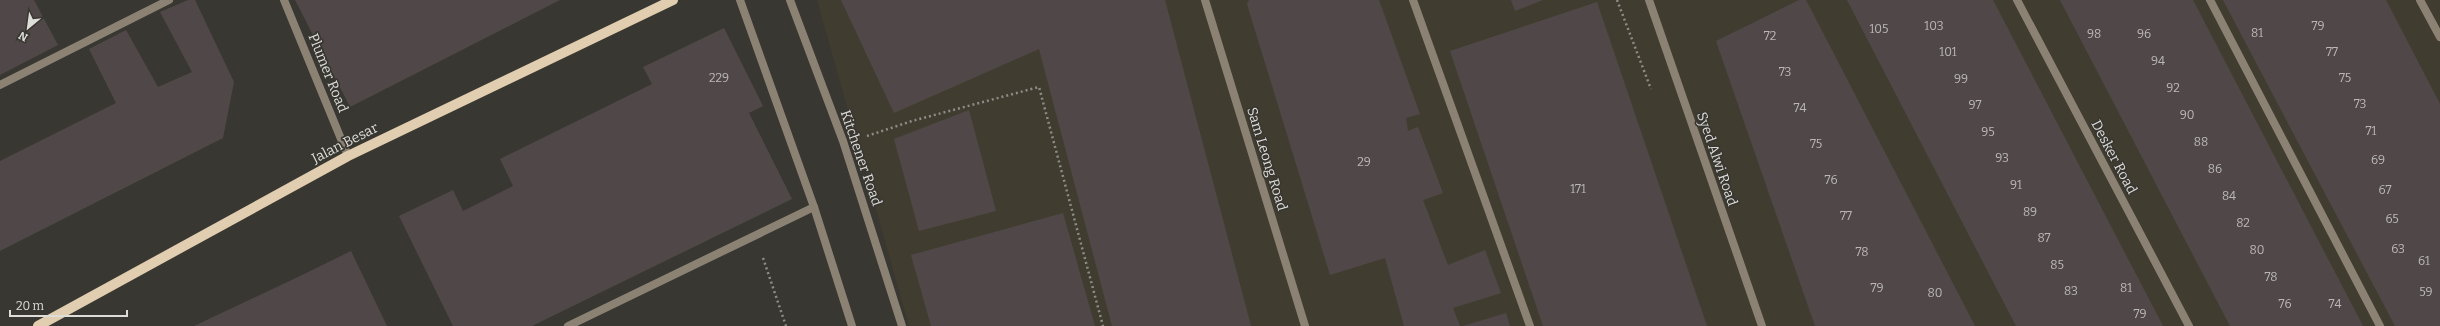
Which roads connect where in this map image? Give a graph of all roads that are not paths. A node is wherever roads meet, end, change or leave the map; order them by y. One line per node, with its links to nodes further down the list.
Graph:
1 (170, 0): 13 (street)
2 (284, 0): 14 (street, Plumer Road)
3 (673, 0): 14 (main road, Jalan Besar)
4 (740, 0): 15 (street)
5 (790, 0): 19 (street, Kitchener Road)
6 (1205, 0): 20 (street, Sam Leong Road)
7 (1413, 0): 21 (street)
8 (1649, 0): 22 (street, Syed Alwi Road)
9 (2017, 0): 23 (street, Desker Road)
10 (2210, 0): 24 (street)
11 (2420, 0): 12 (street)
12 (2440, 37)
13 (0, 85)
14 (348, 156): 16 (main road, Jalan Besar)
15 (814, 207): 17 (street); 18 (street)
16 (38, 326)
17 (568, 326)
18 (852, 326)
19 (902, 326)
20 (1306, 326)
21 (1530, 326)
22 (1762, 326)
23 (2189, 326)
24 (2380, 326)

